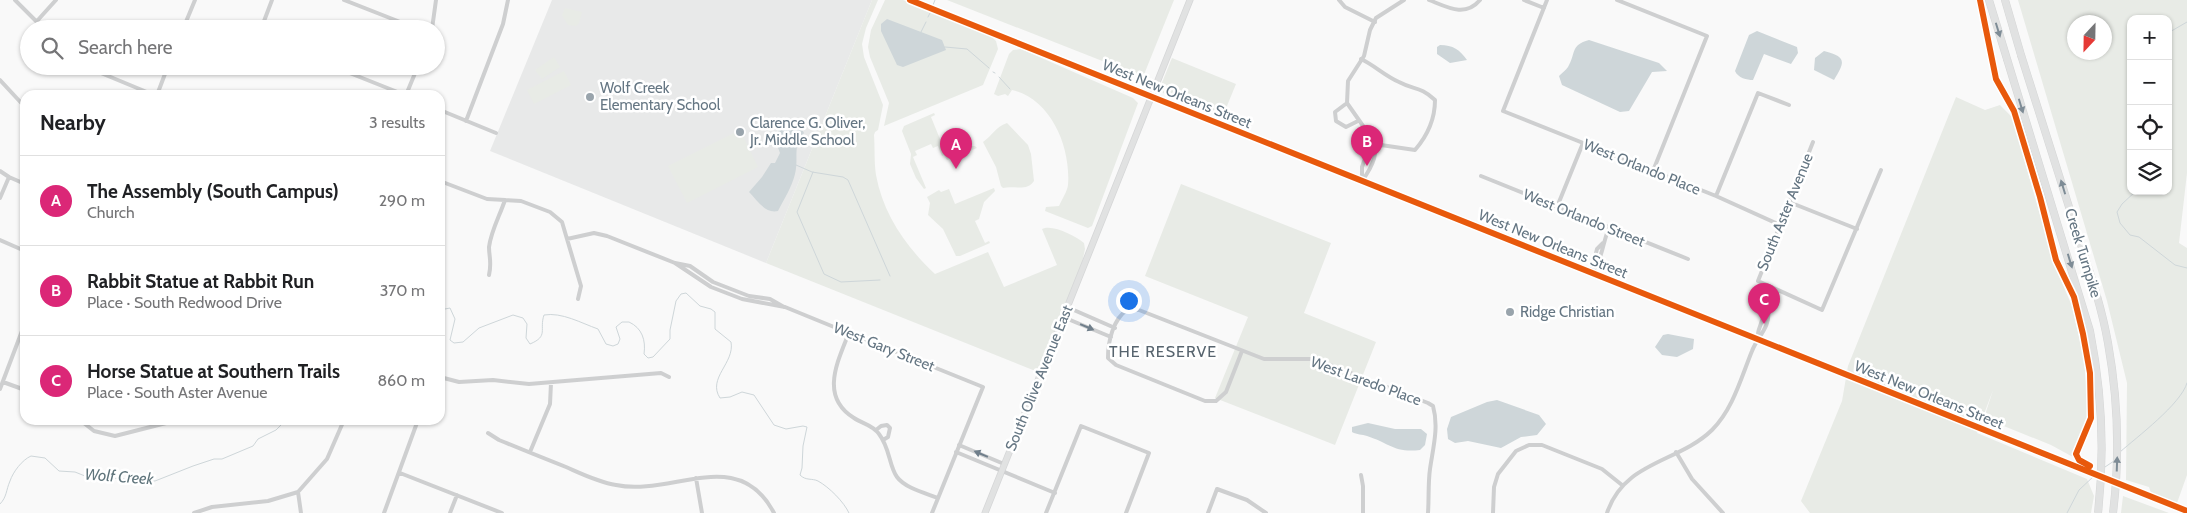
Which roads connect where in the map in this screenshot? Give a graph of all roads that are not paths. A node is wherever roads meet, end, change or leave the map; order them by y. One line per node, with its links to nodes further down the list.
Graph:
1 (15, 0): 22 (street)
2 (56, 0): 23 (street)
3 (195, 0): 24 (street)
4 (272, 0): 25 (street)
5 (344, 0): 26 (street)
6 (436, 0): 27 (street)
7 (508, 0): 44 (street)
8 (910, 0): 39 (street, West New Orleans Street)
9 (1339, 0): 28 (street)
10 (1404, 0): 28 (street)
11 (1429, 0): 12 (street)
12 (1480, 0)
13 (1524, 0): 21 (street)
14 (1547, 0): 21 (street)
15 (1617, 0): 20 (street)
16 (1637, 0): 20 (street)
17 (1989, 0): 133 (highway, Creek Turnpike, one-way to 133, bridge)
18 (2005, 0): 134 (highway, Creek Turnpike, one-way to 18, bridge)
19 (1189, 3): 39 (street)
20 (1634, 7): 56 (street)
21 (1544, 8): 49 (street, West Orlando Place)
22 (36, 20)
23 (38, 20)
24 (187, 20)
25 (264, 20)
26 (395, 20)
27 (433, 20)
28 (1375, 22): 29 (street)
29 (1361, 59): 41 (street); 51 (street)
30 (104, 75): 35 (street)
31 (164, 75): 36 (street)
32 (355, 75): 37 (street)
33 (414, 75): 38 (street)
34 (0, 80): 40 (street)
35 (142, 90)
36 (157, 90)
37 (392, 90)
38 (407, 90)
39 (1151, 97): 59 (street, West New Orleans Street); 78 (street, South Olive Avenue East)
40 (20, 102)
41 (1347, 103): 45 (street); 45 (street)
42 (1789, 105): 62 (street)
43 (445, 112): 44 (street)
44 (466, 121): 46 (street)
45 (1358, 121): 47 (street)
46 (496, 132)
47 (1368, 134): 50 (street); 51 (street)
48 (1813, 142): 65 (street, South Aster Avenue)
49 (1583, 143): 56 (street, West Orlando Place); 66 (street)
50 (1368, 145): 51 (street); 52 (street)
51 (1376, 145): 53 (street)
52 (1365, 160): 53 (street); 59 (street)
53 (1372, 163): 59 (street)
54 (1881, 170): 69 (street)
55 (0, 171): 58 (street)
56 (1653, 171): 62 (street, West Orlando Place)
57 (1481, 176): 66 (street, West Orlando Street)
58 (9, 178): 60 (street); 63 (street)
59 (1362, 181): 74 (street, West New Orleans Street)
60 (20, 182)
61 (445, 183): 64 (street)
62 (1716, 196): 67 (street, West Orlando Place)
63 (0, 198)
64 (505, 200): 70 (street); 75 (street)
65 (1789, 202): 67 (street, South Aster Avenue); 69 (street)
66 (1557, 207): 68 (street, West Orlando Street)
67 (1780, 225): 76 (street, South Aster Avenue)
68 (1609, 228): 73 (street, West Orlando Street); 74 (street)
69 (1857, 230): 76 (street)
70 (567, 239): 77 (street); 82 (street, West Gary Street)
71 (0, 240): 72 (street)
72 (20, 249)
73 (1688, 259)
74 (1591, 272): 85 (street, West New Orleans Street)
75 (489, 275)
76 (1777, 290): 79 (street, South Aster Avenue)
77 (578, 299)
78 (1067, 307): 80 (street, South Olive Avenue East); 81 (street)
79 (1768, 310): 85 (street, South Aster Avenue); 85 (street, South Aster Avenue)
80 (1063, 317): 84 (street, one-way to 84); 104 (street, South Olive Avenue East)
81 (1115, 328): 84 (street); 86 (street, West Laredo Place)
82 (848, 335): 97 (street); 100 (street, West Gary Street)
83 (20, 336): 89 (street)
84 (1111, 337): 86 (street)
85 (1757, 339): 103 (street, South Aster Avenue); 114 (street, West New Orleans Street)
86 (1242, 351): 129 (street, West Laredo Place)
87 (669, 377): 90 (street)
88 (445, 378): 90 (street)
89 (3, 382): 91 (street); 92 (street)
90 (551, 382): 101 (street)
91 (20, 388)
92 (0, 390)
93 (86, 425): 94 (street)
94 (158, 425)
95 (342, 425): 110 (street)
96 (416, 425): 106 (street)
97 (876, 430): 99 (street); 99 (street)
98 (488, 433): 101 (street)
99 (883, 440): 113 (street)
100 (958, 445): 102 (street); 104 (street, one-way to 100)
101 (530, 452): 108 (street)
102 (956, 452): 105 (street); 113 (street)
103 (1676, 452): 109 (street, South Aster Avenue); 132 (street)
104 (1004, 464): 105 (street, South Olive Avenue East)
105 (1001, 471): 111 (street); 123 (street, South Olive Avenue East)
106 (400, 473): 112 (street); 117 (street)
107 (1361, 475): 128 (street)
108 (696, 478): 120 (street); 121 (street)
109 (1622, 485): 130 (street); 131 (street, South Aster Avenue)
110 (298, 492): 115 (street); 116 (street)
111 (1054, 493): 124 (street); 125 (street)
112 (457, 495): 118 (street); 119 (street)
113 (938, 498): 122 (street)
114 (2187, 511)
115 (194, 513)
116 (301, 513)
117 (384, 513)
118 (450, 513)
119 (502, 513)
120 (702, 513)
121 (774, 513)
122 (932, 513)
123 (985, 513)
124 (1046, 513)
125 (1126, 513)
126 (1208, 513): 127 (street)
127 (1266, 513)
128 (1363, 513)
129 (1428, 513)
130 (1493, 513)
131 (1607, 513)
132 (1723, 513)
133 (2098, 513)
134 (2113, 513)

